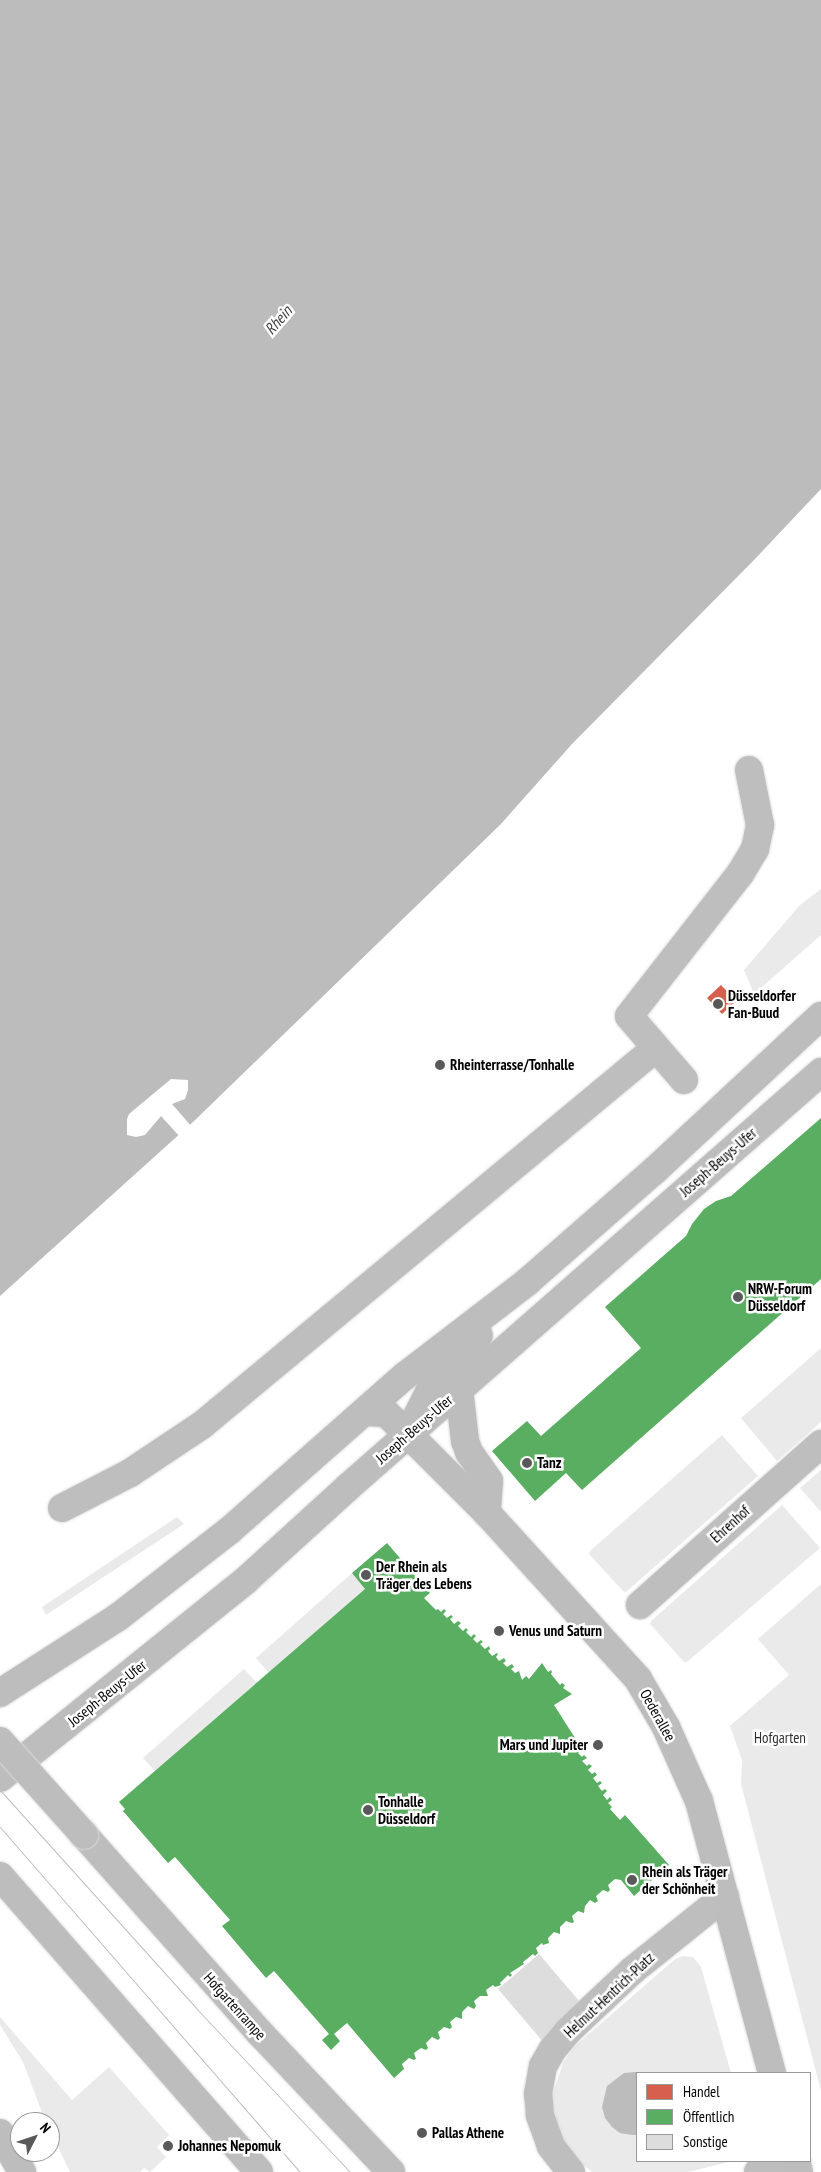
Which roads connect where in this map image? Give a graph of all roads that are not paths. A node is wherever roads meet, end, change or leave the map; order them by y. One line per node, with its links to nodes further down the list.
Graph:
1 (749, 770): 3 (street)
2 (821, 1016): 6 (main road)
3 (656, 1048): 5 (street); 11 (street)
4 (821, 1072): 7 (main road, Joseph-Beuys-Ufer)
5 (684, 1080)
6 (527, 1282): 8 (main road); 9 (main road)
7 (459, 1389): 9 (main road, Joseph-Beuys-Ufer); 12 (main road)
8 (365, 1412): 9 (main road, Oederallee); 14 (main road)
9 (408, 1434): 12 (main road, Oederallee); 16 (main road, Joseph-Beuys-Ufer)
10 (821, 1444): 13 (street, Ehrenhof)
11 (62, 1508)
12 (487, 1513): 18 (main road, Oederallee)
13 (640, 1605)
14 (0, 1693)
15 (0, 1741): 24 (main road, Hofgartenrampe, bridge)
16 (0, 1778)
17 (8, 1885): 23 (main road)
18 (725, 1896): 19 (main road, Oederallee); 25 (street, Helmut-Hentrich-Platz)
19 (772, 2072)
20 (0, 2133): 22 (main road)
21 (798, 2166): 26 (street)
22 (22, 2172)
23 (259, 2172)
24 (391, 2172)
25 (571, 2172)
26 (758, 2172)

